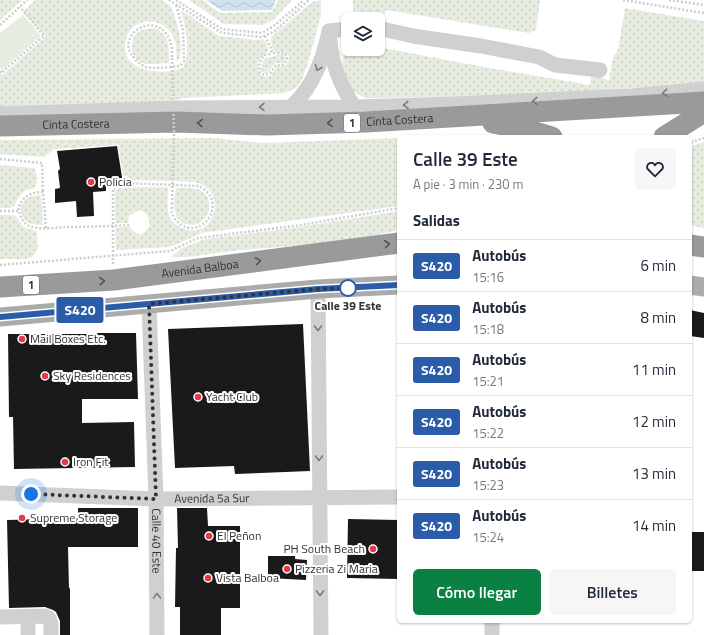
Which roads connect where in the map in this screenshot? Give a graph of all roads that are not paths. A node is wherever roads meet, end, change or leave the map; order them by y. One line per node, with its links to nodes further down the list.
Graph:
1 (341, 30): 3 (street)
2 (385, 30): 4 (street)
3 (328, 31): 7 (street, one-way to 7); 10 (street)
4 (600, 70)
5 (704, 89): 10 (street, one-way to 10)
6 (704, 102): 11 (highway, Cinta Costera / 1)
7 (291, 107): 9 (street, one-way to 9); 10 (street); 12 (street)
8 (704, 112): 15 (highway)
9 (0, 114)
10 (360, 115): 11 (highway, Cinta Costera / 1); 12 (highway, Cinta Costera / 1, one-way to 12)
11 (458, 117): 14 (highway)
12 (267, 125): 13 (highway, Cinta Costera / 1, one-way to 13)
13 (0, 126)
14 (545, 135)
15 (667, 135)
16 (397, 243): 17 (highway, Avenida Balboa / 1, one-way to 16)
17 (63, 284): 20 (highway, Avenida Balboa / 1); 23 (highway)
18 (397, 285): 22 (main road)
19 (692, 285): 21 (main road)
20 (0, 287)
21 (704, 287)
22 (318, 289): 24 (main road); 28 (street, one-way to 28)
23 (0, 294)
24 (149, 304): 25 (main road); 29 (street, Calle 40 Este)
25 (0, 316)
26 (0, 493): 29 (street, Avenida 5a Sur)
27 (397, 497): 28 (street, Avenida 5a Sur)
28 (320, 498): 29 (street, Avenida 5a Sur); 36 (street, one-way to 36)
29 (156, 499): 35 (street, Calle 40 Este, one-way to 29)
30 (0, 617): 31 (street)
31 (28, 617): 33 (street); 34 (street)
32 (492, 623): 37 (street)
33 (28, 635)
34 (51, 635)
35 (157, 635)
36 (320, 635)
37 (492, 635)

